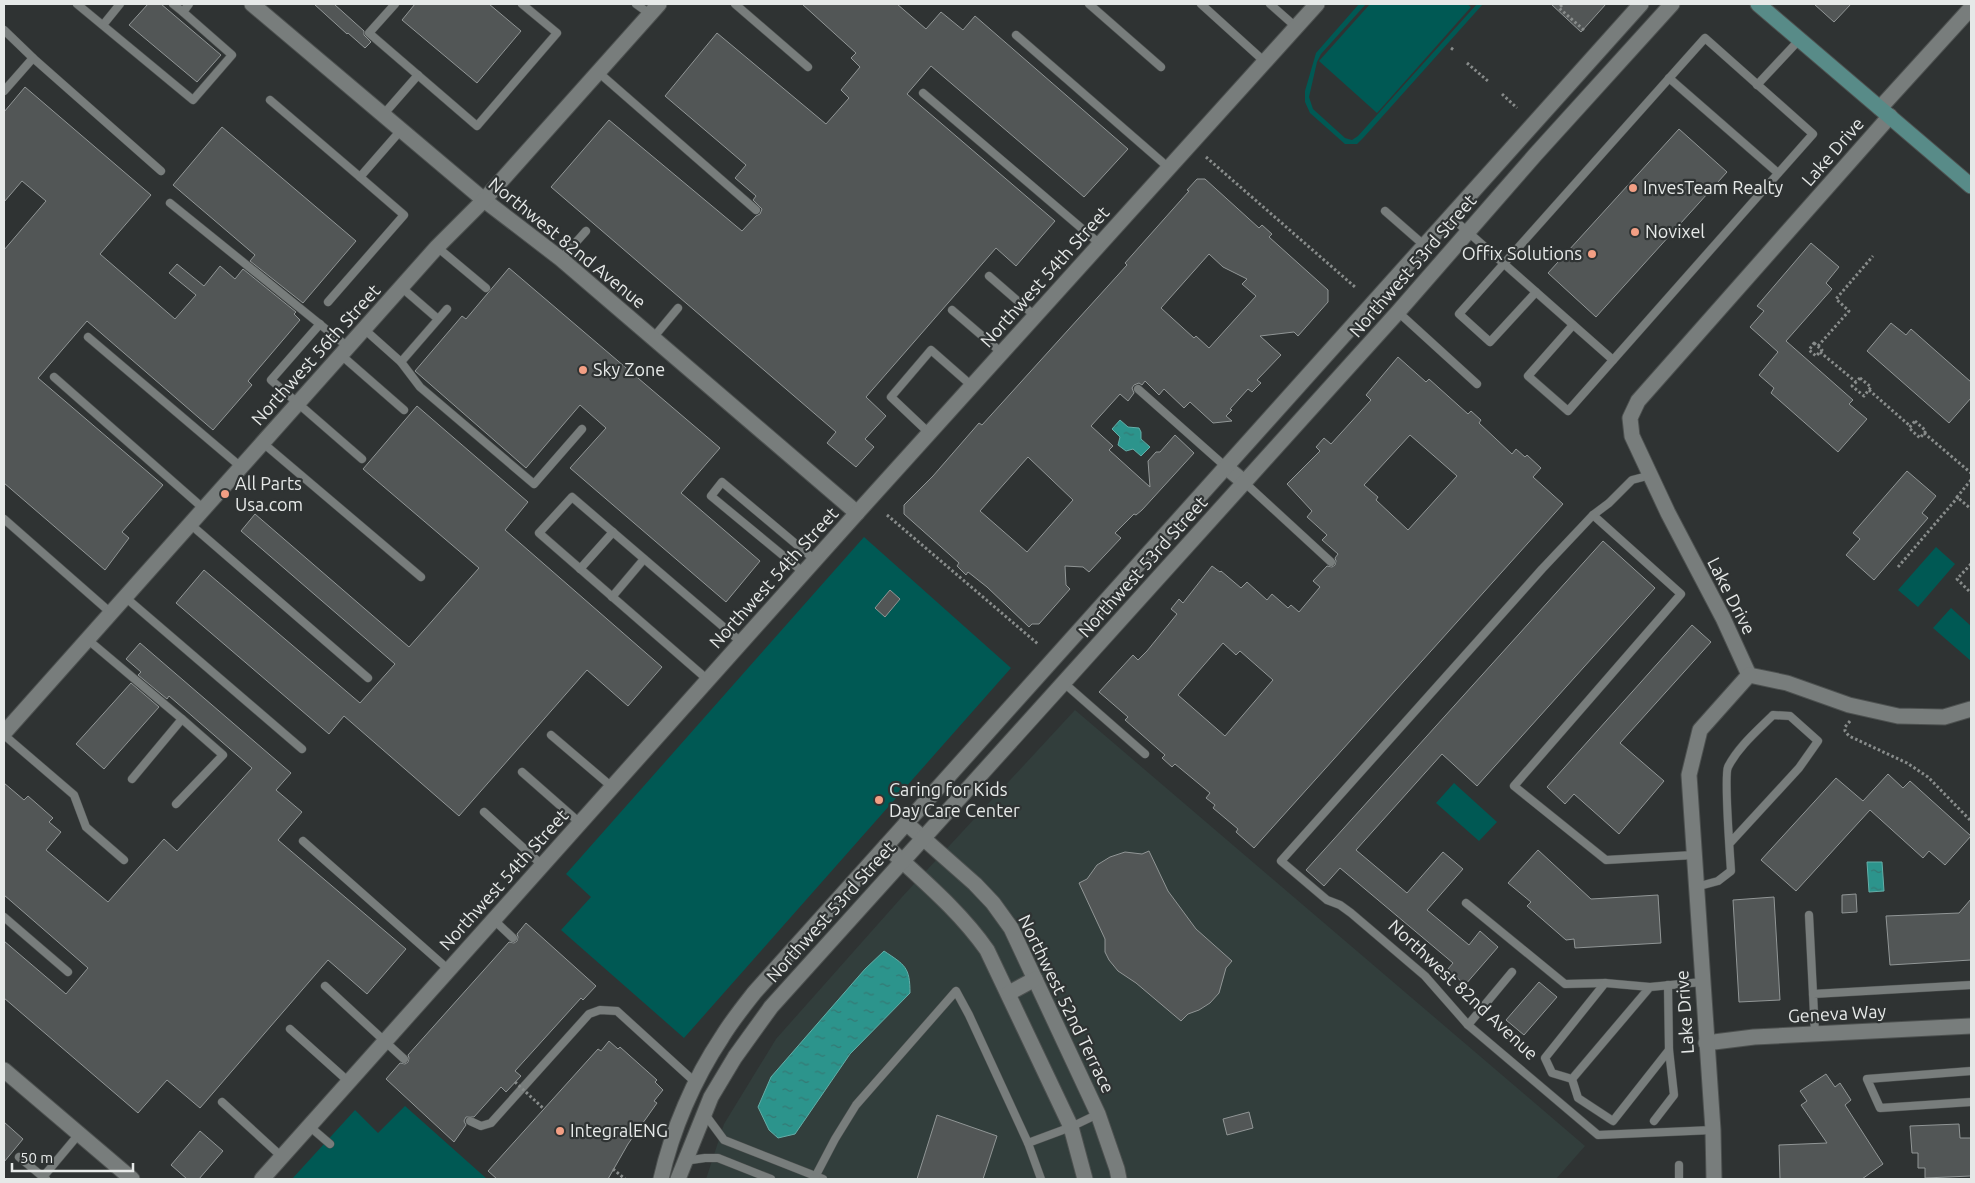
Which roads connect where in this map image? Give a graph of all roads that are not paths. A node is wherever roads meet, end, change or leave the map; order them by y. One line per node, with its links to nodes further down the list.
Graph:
1 (76, 4): 20 (lane)
2 (120, 4): 20 (lane)
3 (173, 4): 19 (lane)
4 (189, 4): 19 (lane)
5 (252, 4): 37 (street, Northwest 82nd Avenue)
6 (395, 4): 30 (lane)
7 (522, 4): 30 (lane)
8 (636, 4): 18 (lane)
9 (735, 4): 28 (lane)
10 (1089, 4): 27 (lane)
11 (1201, 4): 26 (lane)
12 (1270, 4): 21 (lane)
13 (1317, 4): 21 (street, Northwest 54th Street)
14 (1641, 4): 48 (street, Northwest 53rd Street)
15 (1672, 4): 50 (street, Northwest 53rd Street)
16 (1758, 4): 24 (main road)
17 (1971, 8): 36 (street, Lake Drive)
18 (654, 9): 29 (street, Northwest 56th Street)
19 (183, 12): 20 (lane)
20 (103, 25)
21 (1296, 27): 26 (street, Northwest 54th Street)
22 (4, 30): 25 (lane)
23 (1016, 35): 39 (lane)
24 (1800, 39): 32 (lane); 36 (main road)
25 (33, 58): 33 (lane); 40 (lane)
26 (1265, 62): 39 (street, Northwest 54th Street)
27 (1161, 66)
28 (808, 67)
29 (598, 72): 44 (street, Northwest 56th Street); 46 (lane)
30 (418, 75): 37 (lane)
31 (1669, 78): 32 (lane); 41 (lane); 55 (lane)
32 (1758, 86): 41 (lane)
33 (4, 91)
34 (923, 93): 51 (lane)
35 (270, 100): 42 (lane)
36 (1885, 112): 43 (main road); 88 (street, Lake Drive)
37 (383, 115): 38 (street, Northwest 82nd Avenue)
38 (402, 130): 42 (lane); 44 (street, Northwest 82nd Avenue)
39 (1169, 168): 51 (street, Northwest 54th Street)
40 (161, 171)
41 (1778, 173): 74 (lane)
42 (360, 177): 60 (lane)
43 (1971, 186)
44 (484, 200): 53 (street, Northwest 56th Street); 54 (street, Northwest 82nd Avenue)
45 (170, 202): 67 (lane)
46 (756, 210)
47 (1385, 211): 52 (lane)
48 (1451, 216): 50 (lane); 52 (street, Northwest 53rd Street)
49 (586, 231): 54 (lane)
50 (1468, 231): 55 (lane); 64 (street, Northwest 53rd Street)
51 (1100, 244): 65 (street, Northwest 54th Street)
52 (1425, 246): 87 (street, Northwest 53rd Street)
53 (437, 247): 57 (street, Northwest 56th Street); 58 (lane)
54 (561, 259): 71 (street, Northwest 82nd Avenue)
55 (1505, 264): 59 (lane); 59 (lane)
56 (989, 276): 65 (lane)
57 (402, 287): 66 (lane); 69 (street, Northwest 56th Street)
58 (486, 288)
59 (1536, 292): 68 (lane)
60 (328, 302)
61 (678, 308): 71 (lane)
62 (447, 309): 66 (lane)
63 (952, 310): 73 (lane)
64 (1398, 312): 77 (lane); 89 (street, Northwest 53rd Street)
65 (1035, 316): 73 (street, Northwest 54th Street)
66 (438, 319): 75 (lane)
67 (320, 324): 72 (lane); 80 (lane)
68 (1574, 325): 74 (lane); 74 (lane)
69 (364, 330): 72 (street, Northwest 56th Street); 75 (lane)
70 (88, 337): 86 (lane)
71 (653, 338): 91 (street, Northwest 82nd Avenue)
72 (345, 351): 80 (street, Northwest 56th Street); 81 (lane)
73 (1002, 353): 78 (street, Northwest 54th Street)
74 (1613, 360)
75 (401, 362): 82 (lane)
76 (54, 377): 90 (lane)
77 (1477, 384)
78 (972, 386): 83 (street, Northwest 54th Street); 83 (lane)
79 (1138, 389): 87 (lane)
80 (298, 403): 84 (street, Northwest 56th Street); 85 (lane)
81 (404, 410)
82 (582, 429)
83 (929, 433): 91 (street, Northwest 54th Street)
84 (263, 442): 86 (street, Northwest 56th Street); 101 (lane)
85 (362, 459)
86 (241, 467): 90 (street, Northwest 56th Street)
87 (1226, 467): 89 (street); 122 (street, Northwest 53rd Street)
88 (1650, 475): 92 (lane); 107 (street, Lake Drive)
89 (1244, 482): 98 (lane); 110 (street, Northwest 53rd Street)
90 (204, 509): 94 (street, Northwest 56th Street)
91 (856, 513): 97 (street, Northwest 54th Street)
92 (1593, 515): 128 (lane); 150 (lane, Northwest 82nd Avenue)
93 (4, 519): 104 (lane)
94 (190, 524): 102 (street, Northwest 56th Street); 108 (lane)
95 (613, 532): 96 (lane); 99 (lane); 99 (lane)
96 (644, 559): 103 (lane); 106 (lane)
97 (815, 560): 100 (street, Northwest 54th Street); 100 (lane)
98 (1331, 562)
99 (580, 569): 103 (lane)
100 (804, 572): 106 (street, Northwest 54th Street)
101 (421, 577)
102 (125, 596): 104 (street, Northwest 56th Street); 115 (lane)
103 (612, 597): 109 (lane)
104 (111, 613): 105 (street, Northwest 56th Street)
105 (87, 639): 112 (lane); 113 (street, Northwest 56th Street)
106 (742, 642): 109 (street, Northwest 54th Street)
107 (1749, 676): 111 (street); 128 (street, Lake Drive)
108 (368, 678)
109 (708, 680): 119 (street, Northwest 54th Street)
110 (1064, 683): 116 (lane); 124 (street, Northwest 53rd Street)
111 (1971, 709)
112 (182, 718): 118 (lane); 120 (lane)
113 (4, 734): 129 (lane)
114 (551, 735): 119 (lane)
115 (302, 749)
116 (1144, 754)
117 (522, 772): 123 (lane)
118 (132, 779)
119 (612, 787): 123 (street, Northwest 54th Street)
120 (176, 804)
121 (484, 812): 131 (lane)
122 (906, 823): 124 (street, Northwest 52nd Terrace); 127 (street, Northwest 53rd Street)
123 (580, 824): 131 (street, Northwest 54th Street)
124 (924, 839): 130 (street, Northwest 53rd Street); 141 (street, Northwest 52nd Terrace)
125 (303, 842): 138 (lane)
126 (1730, 843): 126 (lane); 132 (lane)
127 (886, 846): 130 (street); 162 (street, Northwest 53rd Street)
128 (1694, 855): 132 (street, Lake Drive)
129 (124, 860)
130 (903, 862): 148 (street); 165 (street, Northwest 53rd Street)
131 (542, 865): 136 (street, Northwest 54th Street)
132 (1696, 887): 142 (street, Lake Drive)
133 (1466, 903): 143 (lane)
134 (1809, 915): 149 (lane)
135 (4, 917): 139 (lane)
136 (494, 920): 137 (lane); 138 (street, Northwest 54th Street)
137 (513, 938)
138 (449, 970): 154 (street, Northwest 54th Street)
139 (68, 972)
140 (1512, 972): 150 (lane)
141 (1035, 979): 148 (street); 166 (street, Northwest 52nd Terrace)
142 (1702, 982): 144 (lane); 155 (street, Lake Drive)
143 (1605, 984): 147 (lane); 160 (lane)
144 (1668, 985): 147 (lane); 156 (lane)
145 (1971, 985): 149 (lane)
146 (325, 986): 154 (lane)
147 (1650, 987): 160 (lane)
148 (1009, 993): 170 (street)
149 (1813, 994): 153 (lane)
150 (1468, 1025): 171 (lane, Northwest 82nd Avenue)
151 (1971, 1026): 153 (street, Geneva Way)
152 (290, 1029): 161 (lane)
153 (1815, 1034): 155 (street, Geneva Way)
154 (385, 1041): 157 (lane); 161 (street, Northwest 54th Street)
155 (1706, 1043): 171 (street, Lake Drive)
156 (1669, 1050): 160 (lane); 168 (lane)
157 (404, 1059)
158 (4, 1070): 172 (street)
159 (1971, 1071): 164 (lane)
160 (1572, 1079)
161 (349, 1082): 169 (street, Northwest 54th Street)
162 (695, 1082): 165 (street); 167 (lane); 183 (street, Northwest 53rd Street)
163 (222, 1102): 176 (lane)
164 (1971, 1102)
165 (704, 1113): 177 (street, Northwest 53rd Street); 180 (lane)
166 (1098, 1114): 170 (lane); 189 (street, Northwest 52nd Terrace)
167 (470, 1121)
168 (1654, 1121)
169 (309, 1126): 174 (lane); 176 (street, Northwest 54th Street)
170 (1071, 1127): 173 (lane); 188 (street)
171 (1713, 1130): 191 (street, Lake Drive)
172 (79, 1134): 179 (lane); 181 (street)
173 (1028, 1143): 180 (lane); 187 (lane)
174 (330, 1144)
175 (19, 1156): 179 (lane)
176 (282, 1157): 182 (street, Northwest 54th Street)
177 (684, 1162): 184 (street, Northwest 53rd Street); 185 (lane)
178 (1679, 1165): 190 (lane)
179 (44, 1178)
180 (814, 1178): 186 (lane)
181 (132, 1179)
182 (262, 1179)
183 (661, 1179)
184 (678, 1179)
185 (771, 1179)
186 (823, 1179)
187 (1041, 1179)
188 (1085, 1179)
189 (1119, 1179)
190 (1679, 1179)
191 (1714, 1179)

